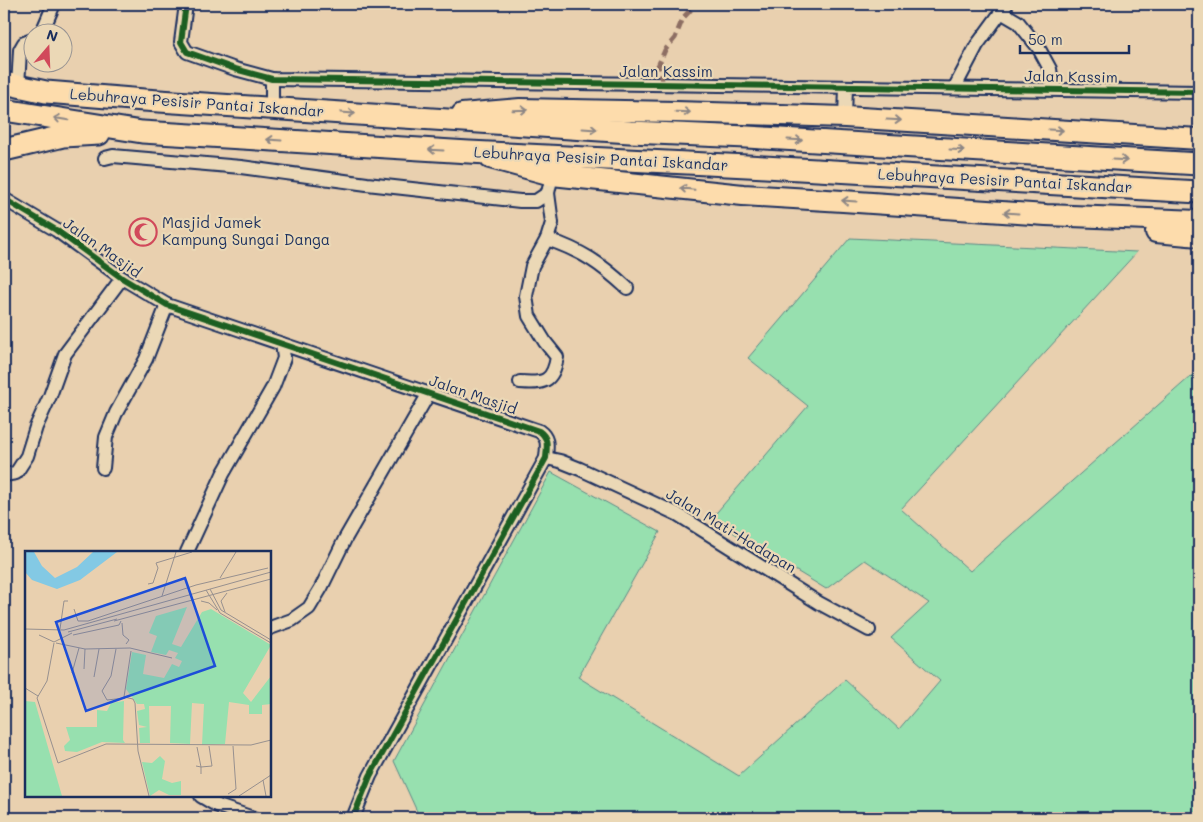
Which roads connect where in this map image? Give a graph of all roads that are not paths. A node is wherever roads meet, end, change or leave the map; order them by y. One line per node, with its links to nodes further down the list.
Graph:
1 (54, 4): 4 (street)
2 (186, 4): 6 (street, Jalan Kassim)
3 (1004, 8): 9 (street); 10 (street)
4 (46, 22)
5 (22, 46): 7 (street)
6 (272, 79): 8 (street, Jalan Kassim); 12 (street)
7 (11, 85): 12 (highway, Lebuhraya Pesisir Pantai Iskandar)
8 (846, 87): 9 (street, Jalan Kassim); 15 (street)
9 (955, 87): 10 (street, Jalan Kassim)
10 (1053, 89): 11 (street, Jalan Kassim)
11 (1199, 92)
12 (272, 108): 14 (highway, Lebuhraya Pesisir Pantai Iskandar, one-way to 14)
13 (4, 110): 16 (highway, Lebuhraya Pesisir Pantai Iskandar, one-way to 13)
14 (420, 118): 15 (main road, one-way to 15); 21 (highway, Lebuhraya Pesisir Pantai Iskandar, one-way to 21)
15 (845, 118): 17 (main road, one-way to 17)
16 (142, 132): 18 (highway); 19 (highway, Lebuhraya Pesisir Pantai Iskandar, one-way to 16)
17 (1199, 139)
18 (4, 150)
19 (469, 152): 22 (main road); 23 (highway, Lebuhraya Pesisir Pantai Iskandar)
20 (105, 158): 22 (street)
21 (1199, 164)
22 (550, 184): 25 (main road, one-way to 22); 28 (street)
23 (1199, 192)
24 (4, 199): 29 (street, Jalan Masjid)
25 (1046, 215): 26 (main road); 27 (main road)
26 (1199, 221)
27 (1199, 236)
28 (547, 239): 30 (street); 33 (street)
29 (122, 278): 31 (street, Jalan Masjid); 37 (street)
30 (627, 288)
31 (167, 305): 32 (street, Jalan Masjid); 36 (street)
32 (282, 344): 34 (street, Jalan Masjid); 38 (street)
33 (520, 382)
34 (429, 393): 35 (street, Jalan Masjid); 39 (street)
35 (546, 458): 40 (street, Jalan Mati-Hadapan); 43 (street)
36 (103, 468)
37 (4, 474)
38 (188, 551)
39 (271, 628)
40 (869, 630)
41 (203, 797): 42 (street)
42 (253, 818)
43 (353, 818)

